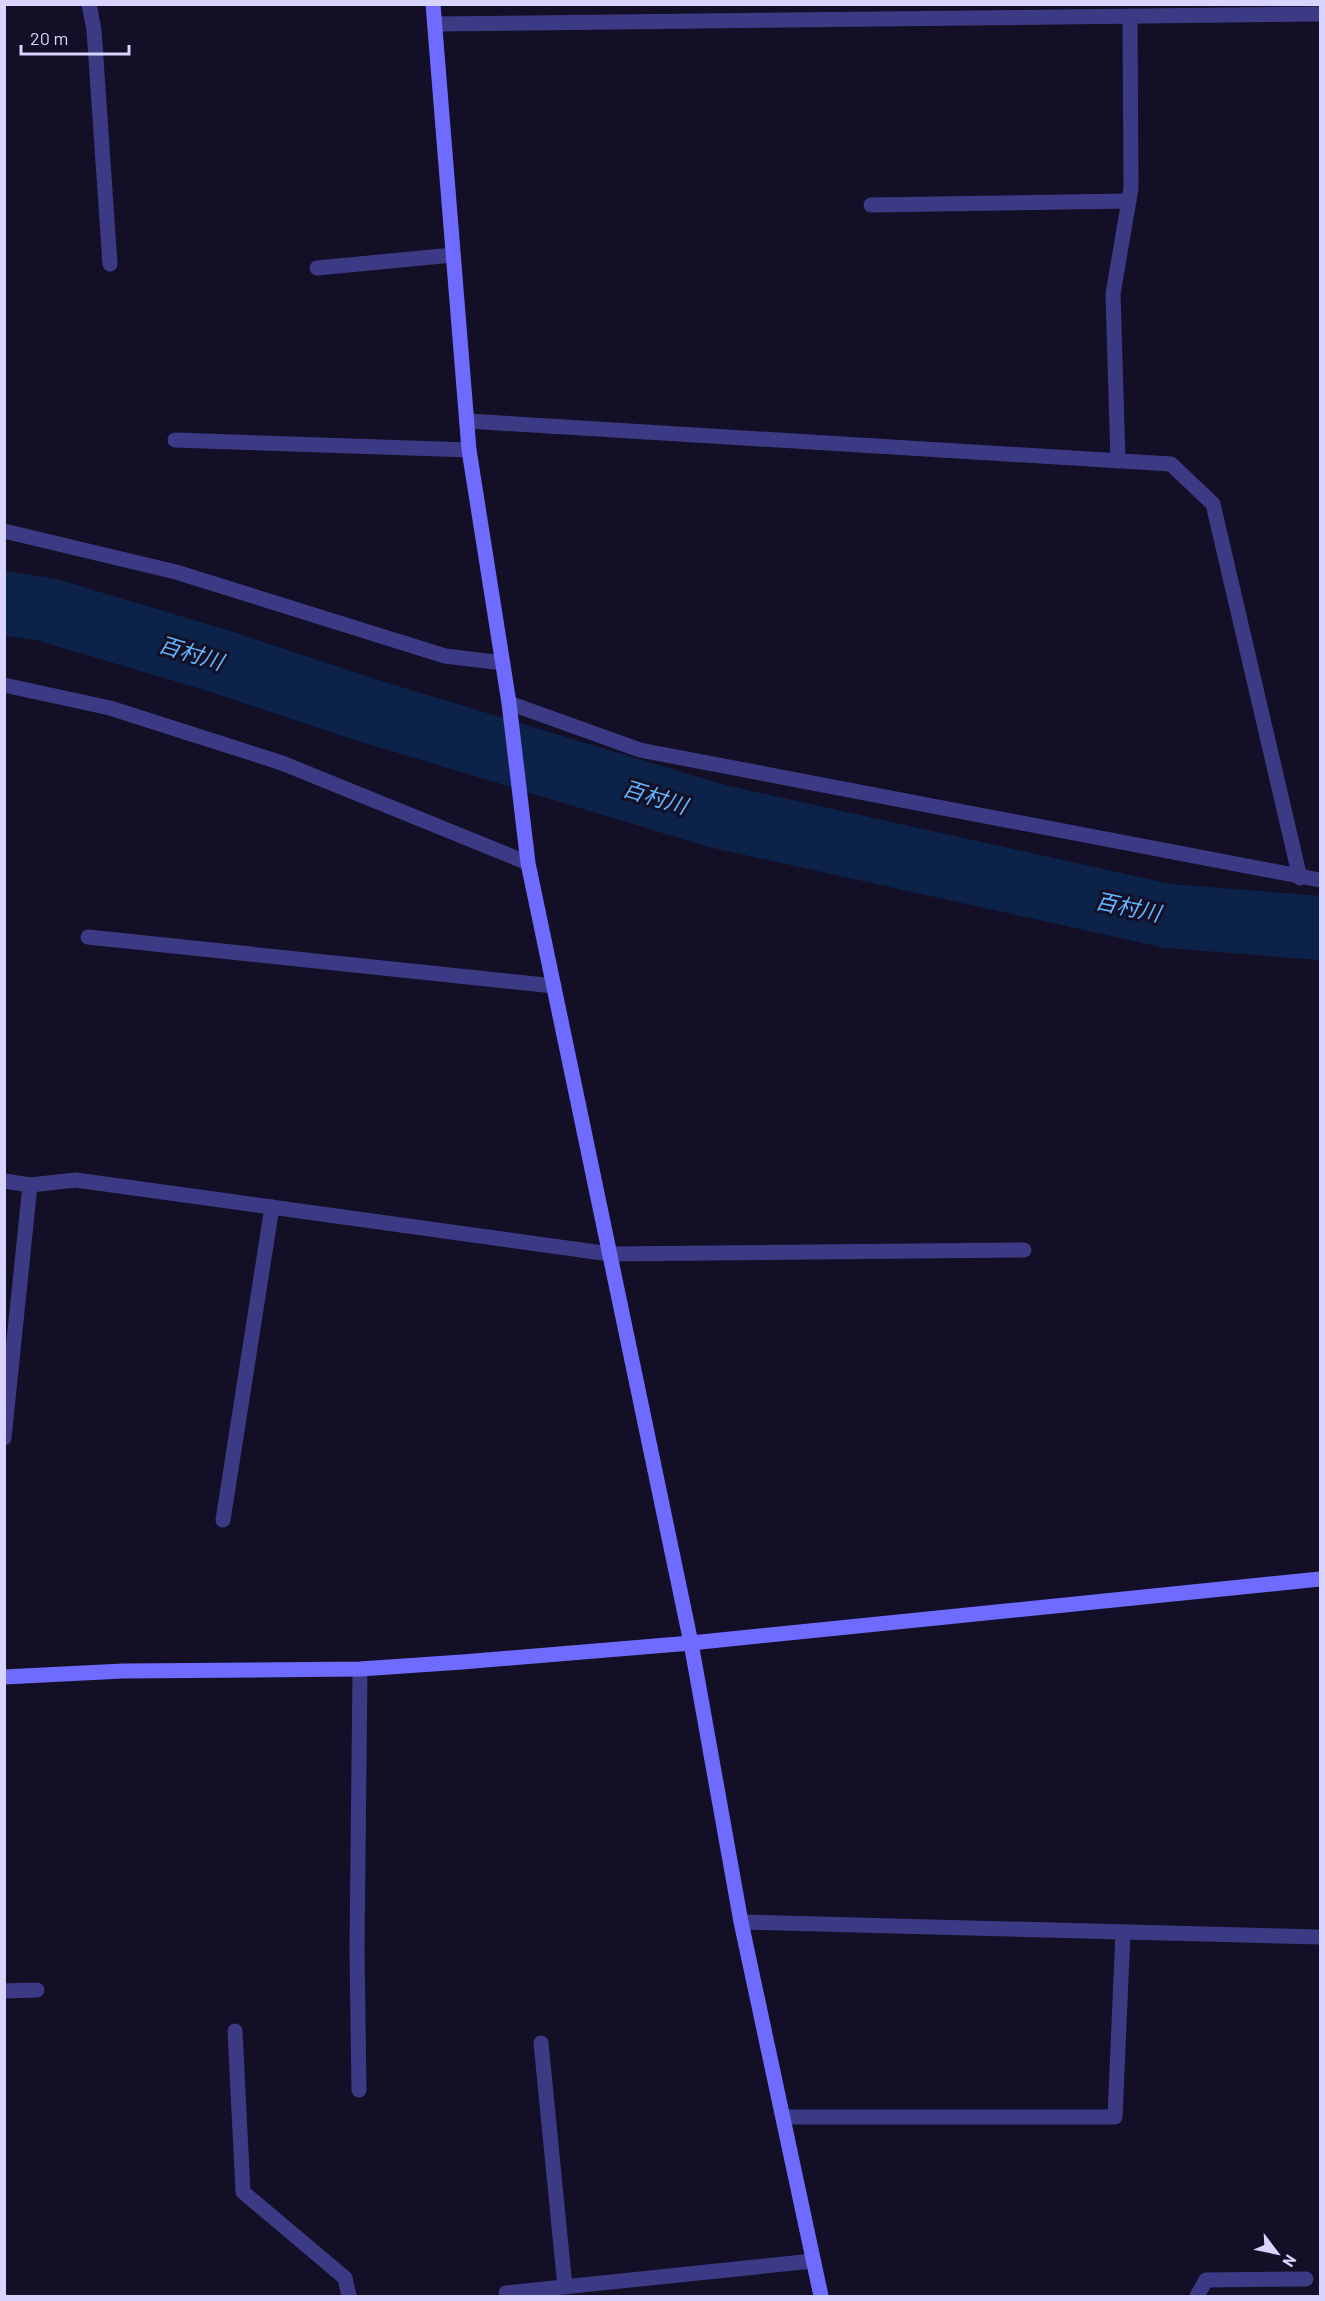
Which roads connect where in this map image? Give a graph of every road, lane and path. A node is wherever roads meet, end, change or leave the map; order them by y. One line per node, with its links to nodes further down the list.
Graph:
1 (89, 4): 9 (street)
2 (433, 4): 5 (street)
3 (1320, 14): 4 (street)
4 (1131, 16): 5 (street); 6 (street)
5 (435, 24): 8 (street)
6 (1129, 201): 7 (street); 14 (street)
7 (871, 206)
8 (453, 255): 10 (street); 11 (street)
9 (110, 264)
10 (317, 268)
11 (467, 421): 13 (street); 14 (street)
12 (175, 440): 13 (street)
13 (469, 450): 16 (street)
14 (1118, 461): 20 (street)
15 (4, 531): 16 (street)
16 (503, 663): 18 (street)
17 (4, 685): 19 (street)
18 (508, 703): 19 (street); 20 (street)
19 (528, 863): 23 (street)
20 (1300, 878): 21 (street)
21 (1320, 880)
22 (88, 937): 23 (street)
23 (554, 986): 28 (street)
24 (4, 1181): 25 (street)
25 (30, 1185): 26 (street); 29 (street)
26 (272, 1207): 28 (street); 30 (street)
27 (1024, 1250): 28 (street)
28 (610, 1254): 32 (street)
29 (4, 1438)
30 (223, 1520)
31 (1320, 1579): 32 (street)
32 (691, 1643): 33 (street); 35 (street)
33 (360, 1670): 34 (street); 42 (street)
34 (4, 1677)
35 (741, 1922): 36 (street); 43 (street)
36 (1123, 1932): 37 (street); 43 (street)
37 (1320, 1937)
38 (37, 1990): 39 (street)
39 (4, 1991)
40 (235, 2031): 49 (street)
41 (541, 2043): 46 (street)
42 (359, 2090)
43 (783, 2117): 44 (street)
44 (813, 2260): 47 (street); 50 (street)
45 (1306, 2279): 51 (street)
46 (566, 2287): 47 (street); 48 (street)
47 (606, 2290)
48 (506, 2293)
49 (349, 2296)
50 (821, 2296)
51 (1197, 2296)

